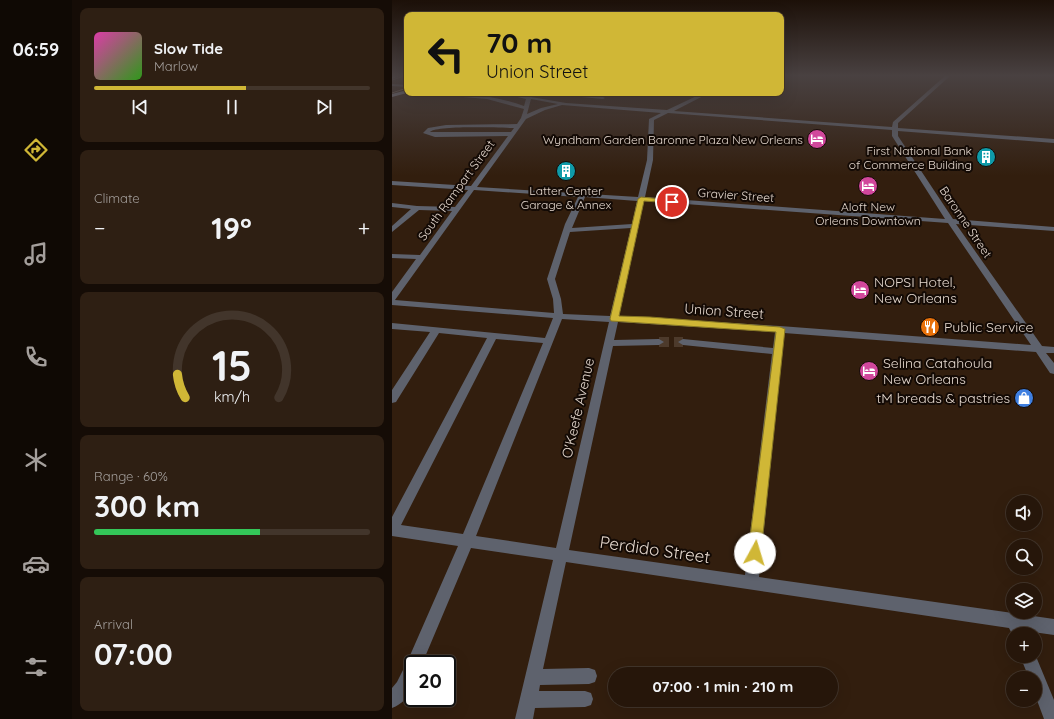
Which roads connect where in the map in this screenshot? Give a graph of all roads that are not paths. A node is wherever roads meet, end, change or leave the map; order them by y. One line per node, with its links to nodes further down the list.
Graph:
1 (526, 108): 7 (street, South Rampart Street)
2 (545, 109): 7 (street)
3 (623, 109): 6 (street)
4 (673, 109): 6 (street)
5 (912, 109): 9 (street)
6 (666, 112): 9 (street); 15 (street, O'Keefe Avenue)
7 (524, 118): 8 (street, South Rampart Street)
8 (518, 126): 10 (street, South Rampart Street); 10 (street)
9 (894, 130): 11 (street); 19 (street, Baronne Street)
10 (512, 134): 13 (street, South Rampart Street)
11 (1054, 141)
12 (392, 183): 13 (street, Gravier Street)
13 (471, 189): 14 (street, Gravier Street); 18 (street, South Rampart Street)
14 (582, 196): 15 (street, Gravier Street); 23 (street)
15 (641, 199): 19 (street, Gravier Street); 20 (street, O'Keefe Avenue)
16 (392, 205): 17 (street)
17 (417, 208): 18 (street); 22 (street)
18 (456, 209): 25 (street, South Rampart Street)
19 (951, 222): 21 (street, Gravier Street); 38 (street, Baronne Street)
20 (635, 226): 23 (street); 29 (street, O'Keefe Avenue)
21 (1054, 229)
22 (392, 230)
23 (567, 230): 28 (street)
24 (392, 256): 25 (street)
25 (422, 257): 26 (street, South Rampart Street)
26 (392, 298)
27 (392, 302): 28 (street, Union Street)
28 (559, 316): 29 (street, Union Street); 34 (street)
29 (614, 319): 31 (street, Union Street); 37 (street, O'Keefe Avenue)
30 (392, 326): 32 (street)
31 (780, 329): 38 (street, Union Street); 40 (street)
32 (436, 330): 33 (street); 42 (street)
33 (493, 336): 34 (street); 43 (street)
34 (548, 342): 44 (street)
35 (659, 342): 37 (street)
36 (683, 342): 40 (street)
37 (609, 343): 45 (street, O'Keefe Avenue)
38 (1039, 349): 39 (street, Union Street); 41 (street, Baronne Street)
39 (1054, 350)
40 (778, 352): 46 (street)
41 (1054, 371)
42 (392, 399)
43 (392, 530): 44 (street, Perdido Street)
44 (467, 541): 45 (street, Perdido Street); 50 (street)
45 (561, 554): 46 (street, Perdido Street); 53 (street, O'Keefe Avenue)
46 (751, 582): 47 (street, Perdido Street)
47 (1011, 627)
48 (1042, 627): 49 (street, Perdido Street)
49 (1054, 627)
50 (417, 655)
51 (1031, 663): 59 (street)
52 (589, 676): 53 (street)
53 (533, 677): 57 (street, O'Keefe Avenue)
54 (404, 688): 56 (street)
55 (585, 699): 57 (street)
56 (392, 700)
57 (528, 700): 58 (street, O'Keefe Avenue)
58 (524, 719)
59 (1053, 719)

